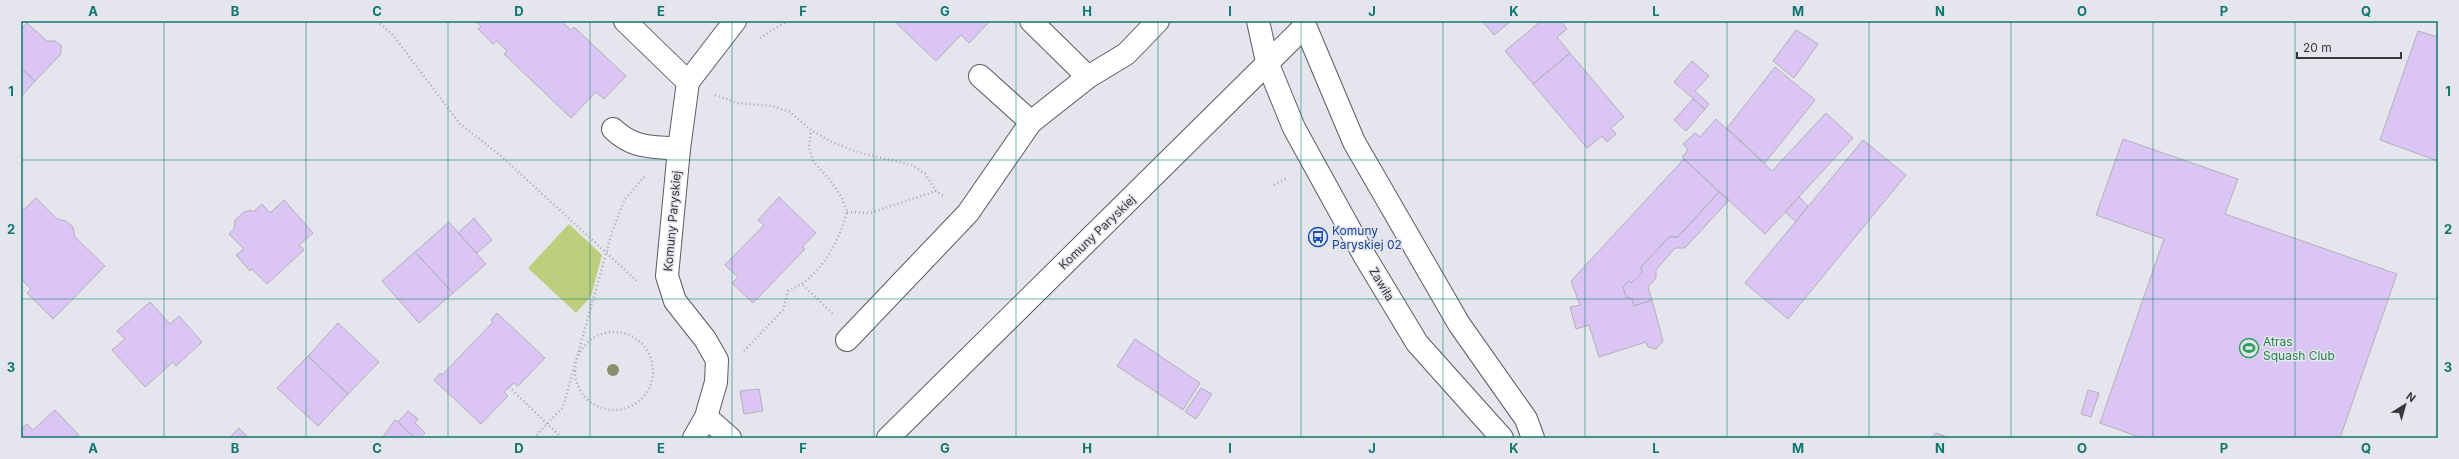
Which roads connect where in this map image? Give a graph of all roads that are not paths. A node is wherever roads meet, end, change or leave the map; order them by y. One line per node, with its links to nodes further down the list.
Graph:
1 (625, 21): 10 (street)
2 (734, 21): 10 (street, Komuny Paryskiej)
3 (1031, 21): 9 (street)
4 (1158, 21): 9 (street)
5 (1258, 21): 7 (street, Zawiła)
6 (1304, 24): 7 (street, Komuny Paryskiej); 20 (street)
7 (1266, 62): 18 (street, Komuny Paryskiej); 19 (street, Zawiła)
8 (980, 76): 11 (street)
9 (1088, 77): 11 (street)
10 (688, 82): 13 (street, Komuny Paryskiej)
11 (1031, 122): 14 (street)
12 (613, 129): 13 (street)
13 (678, 149): 15 (street, Komuny Paryskiej)
14 (850, 336)
15 (706, 417): 16 (street, Komuny Paryskiej); 17 (street)
16 (694, 438)
17 (730, 438)
18 (888, 438)
19 (1502, 438)
20 (1534, 438)

